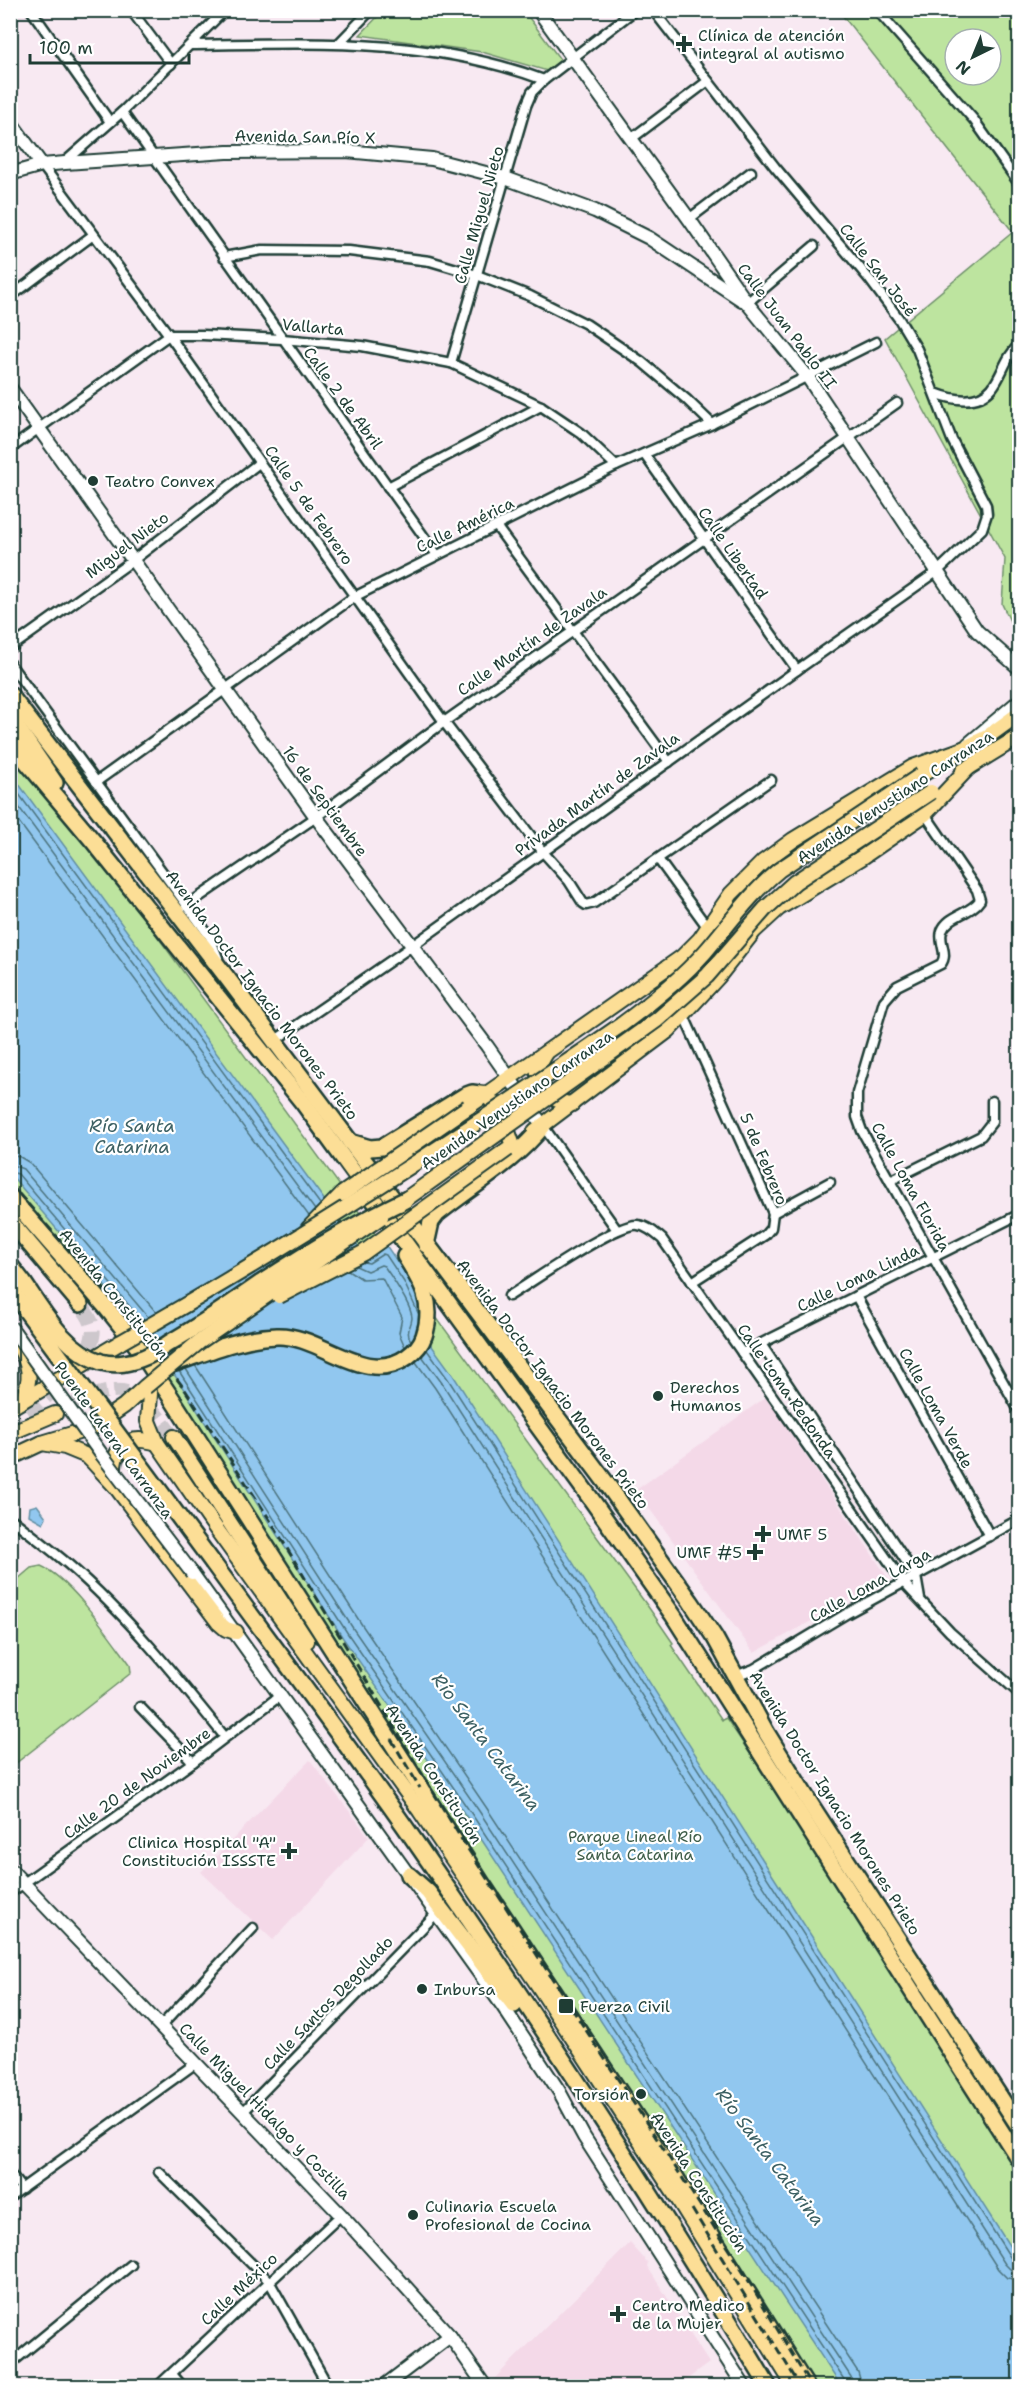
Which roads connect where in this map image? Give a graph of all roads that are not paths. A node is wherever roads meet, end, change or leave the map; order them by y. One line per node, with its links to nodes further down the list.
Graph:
1 (31, 10): 17 (street)
2 (131, 10): 12 (street)
3 (225, 10): 10 (street)
4 (371, 10): 9 (street)
5 (538, 10): 11 (street, Calle Juan Pablo II)
6 (635, 10): 11 (street, Calle Miguel Nieto)
7 (653, 10): 14 (street, Calle San José)
8 (877, 10): 25 (street)
9 (340, 42): 10 (street); 13 (street)
10 (191, 45): 12 (street)
11 (573, 59): 13 (street, Calle Miguel Nieto); 18 (street, Calle Juan Pablo II)
12 (171, 64): 15 (street)
13 (544, 80): 24 (street, Calle Miguel Nieto)
14 (708, 81): 18 (street); 40 (street, Calle San José)
15 (122, 112): 17 (street); 19 (street, Calle 2 de Abril)
16 (10, 121): 21 (street, Calle 5 de Febrero)
17 (110, 122): 20 (street)
18 (631, 139): 26 (street, Calle Juan Pablo II)
19 (156, 158): 20 (street, Avenida San Pío X); 24 (street, Avenida San Pío X); 29 (street, Calle 2 de Abril)
20 (65, 163): 21 (street, Avenida San Pío X)
21 (42, 165): 23 (street, Avenida San Pío X); 27 (street, Calle 5 de Febrero)
22 (751, 172): 26 (street)
23 (10, 174)
24 (505, 178): 30 (street, Calle Miguel Nieto); 32 (street, Avenida San Pío X)
25 (1020, 185)
26 (688, 219): 32 (street, Calle Juan Pablo II)
27 (93, 235): 31 (street); 33 (street, Calle 5 de Febrero)
28 (814, 246): 32 (street)
29 (224, 257): 30 (street); 34 (street, Calle 2 de Abril)
30 (477, 275): 37 (street, Calle Miguel Nieto); 43 (street)
31 (10, 297)
32 (747, 303): 38 (street, Calle Juan Pablo II)
33 (169, 335): 34 (street, Vallarta); 44 (street); 48 (street, Calle 5 de Febrero)
34 (282, 339): 37 (street, Vallarta); 50 (street, Calle 2 de Abril)
35 (876, 342): 38 (street, Calle América)
36 (1020, 345): 40 (street)
37 (451, 363): 42 (street, Vallarta)
38 (807, 376): 43 (street, Calle América); 45 (street, Calle Juan Pablo II)
39 (10, 388): 44 (street, 16 de Septiembre)
40 (935, 393): 55 (street, Calle San José)
41 (897, 403): 45 (street, Calle Martín de Zavala)
42 (541, 406): 49 (street, Vallarta); 50 (street)
43 (712, 424): 47 (street, Calle América)
44 (40, 429): 46 (street); 54 (street, 16 de Septiembre)
45 (848, 439): 52 (street, Calle Martín de Zavala); 55 (street, Calle Juan Pablo II)
46 (10, 449)
47 (644, 454): 49 (street, Calle América); 52 (street, Calle Libertad)
48 (259, 463): 54 (street, Miguel Nieto); 56 (street, Calle 5 de Febrero)
49 (616, 466): 51 (street, Calle América)
50 (388, 487): 53 (street, Calle 2 de Abril)
51 (496, 526): 53 (street, Calle América); 57 (street)
52 (704, 538): 57 (street, Calle Martín de Zavala); 62 (street, Calle Libertad)
53 (437, 555): 56 (street, Calle América)
54 (132, 561): 58 (street, Miguel Nieto); 63 (street, 16 de Septiembre)
55 (938, 571): 59 (street, Calle Juan Pablo II); 62 (street, Privada Martín de Zavala)
56 (354, 597): 63 (street, Calle América); 68 (street, Calle 5 de Febrero)
57 (574, 630): 68 (street, Calle Martín de Zavala); 72 (street)
58 (10, 648)
59 (1015, 661): 61 (street, Calle Juan Pablo II)
60 (10, 664): 75 (street)
61 (1020, 669)
62 (797, 670): 72 (street, Privada Martín de Zavala)
63 (224, 689): 75 (street, Calle América); 77 (street, 16 de Septiembre)
64 (10, 695): 86 (highway, Avenida Doctor Ignacio Morones Prieto)
65 (1020, 700): 71 (street)
66 (1020, 713): 71 (main road, Avenida Venustiano Carranza)
67 (10, 717): 78 (highway)
68 (444, 722): 77 (street, Calle Martín de Zavala); 79 (street, Calle 5 de Febrero)
69 (1020, 736): 73 (main road, Avenida Venustiano Carranza)
70 (10, 742): 78 (highway, Avenida Doctor Ignacio Morones Prieto)
71 (963, 749): 81 (main road); 106 (main road, Avenida Venustiano Carranza, bridge)
72 (669, 762): 79 (street, Privada Martín de Zavala)
73 (970, 766): 76 (main road); 101 (main road, Avenida Venustiano Carranza, bridge)
74 (771, 780): 80 (street)
75 (96, 782): 83 (street)
76 (925, 814): 82 (main road); 98 (street, Calle Loma Florida)
77 (316, 817): 83 (street, Calle Martín de Zavala); 85 (street, 16 de Septiembre)
78 (93, 841): 88 (highway, Avenida Doctor Ignacio Morones Prieto)
79 (543, 852): 80 (street, Calle 5 de Febrero); 85 (street, Privada Martín de Zavala)
80 (658, 859): 84 (street)
81 (763, 862): 82 (main road); 84 (main road)
82 (788, 902): 87 (main road)
83 (186, 906): 86 (street)
84 (708, 928): 90 (main road)
85 (412, 946): 89 (street, Privada Martín de Zavala); 91 (street, 16 de Septiembre)
86 (225, 975): 89 (highway, Avenida Doctor Ignacio Morones Prieto)
87 (684, 1016): 94 (main road); 102 (street, 5 de Febrero)
88 (243, 1028): 120 (highway); 156 (highway, Avenida Doctor Ignacio Morones Prieto)
89 (274, 1041): 96 (highway, Avenida Doctor Ignacio Morones Prieto)
90 (547, 1051): 91 (main road); 94 (main road)
91 (510, 1078): 92 (main road); 95 (street, 16 de Septiembre)
92 (487, 1095): 96 (highway); 97 (main road); 106 (main road, bridge)
93 (992, 1101): 98 (street)
94 (572, 1104): 95 (main road)
95 (543, 1126): 97 (main road); 105 (street, 16 de Septiembre); 107 (highway)
96 (350, 1142): 107 (highway, Avenida Doctor Ignacio Morones Prieto)
97 (511, 1148): 115 (main road, bridge)
98 (890, 1181): 108 (street, Calle Loma Florida)
99 (831, 1182): 102 (street)
100 (10, 1197): 175 (highway, Avenida Constitución)
101 (407, 1198): 111 (highway, bridge); 115 (main road, Avenida Venustiano Carranza, bridge)
102 (773, 1213): 110 (street, 5 de Febrero)
103 (1018, 1217): 108 (street, Calle Loma Linda)
104 (10, 1221): 114 (highway)
105 (617, 1230): 110 (street, Calle Loma Redonda); 112 (street)
106 (306, 1231): 122 (main road, Avenida Venustiano Carranza, bridge)
107 (426, 1245): 138 (highway, Avenida Doctor Ignacio Morones Prieto)
108 (933, 1258): 113 (street, Calle Loma Linda); 123 (street, Calle Loma Florida)
109 (10, 1265): 111 (highway)
110 (692, 1282): 119 (street, Calle Loma Redonda)
111 (17, 1285): 152 (highway, bridge)
112 (510, 1296)
113 (856, 1296): 118 (street, Calle Loma Linda); 133 (street, Calle Loma Verde)
114 (80, 1304)
115 (249, 1308): 120 (main road, Avenida Venustiano Carranza, bridge)
116 (10, 1326): 137 (street, Puente Lateral Carranza, bridge)
117 (10, 1334): 122 (main road)
118 (761, 1344): 119 (street, Calle Loma Linda); 134 (street, Calle Loma Redonda)
119 (742, 1353): 135 (street, Calle Loma Redonda)
120 (170, 1368): 121 (main road, Avenida Venustiano Carranza, bridge)
121 (148, 1391): 127 (main road, Avenida Venustiano Carranza); 128 (main road, Avenida Constitución)
122 (16, 1404)
123 (1020, 1412)
124 (55, 1414): 125 (main road)
125 (10, 1433)
126 (174, 1437): 142 (main road)
127 (42, 1443): 129 (main road, Avenida Venustiano Carranza); 130 (main road)
128 (157, 1443): 130 (main road); 142 (main road, Avenida Constitución)
129 (10, 1458)
130 (116, 1487): 137 (main road)
131 (10, 1518): 143 (street)
132 (1020, 1519): 133 (street, Calle Loma Larga)
133 (990, 1536): 134 (street, Calle Loma Larga)
134 (916, 1576): 135 (street, Calle Loma Larga); 136 (street, Calle Loma Redonda)
135 (904, 1583): 136 (street, Calle Loma Redonda); 138 (street, Calle Loma Larga)
136 (920, 1600): 139 (street, Calle Loma Redonda)
137 (236, 1632): 140 (street)
138 (735, 1676): 155 (highway, Avenida Doctor Ignacio Morones Prieto)
139 (1020, 1694)
140 (281, 1695): 143 (street, Calle 20 de Noviembre); 146 (street)
141 (140, 1707): 144 (street)
142 (351, 1715): 174 (main road, Avenida Constitución)
143 (225, 1737): 144 (street, Calle 20 de Noviembre)
144 (193, 1762): 147 (street, Calle 20 de Noviembre)
145 (10, 1869): 147 (street, Calle Miguel Hidalgo y Costilla)
146 (409, 1875): 149 (street); 152 (highway)
147 (25, 1883): 148 (street, Calle 20 de Noviembre); 151 (street, Calle Miguel Hidalgo y Costilla)
148 (10, 1893)
149 (435, 1915): 154 (street, Calle Santos Degollado); 172 (street)
150 (253, 1928): 151 (street)
151 (161, 2026): 153 (street, Calle Miguel Hidalgo y Costilla)
152 (541, 2028): 173 (highway)
153 (196, 2063): 154 (street, Calle Miguel Hidalgo y Costilla); 159 (street)
154 (243, 2112): 161 (street, Calle Miguel Hidalgo y Costilla)
155 (1020, 2128)
156 (1020, 2161)
157 (159, 2172): 163 (street)
158 (10, 2174): 159 (street)
159 (22, 2189): 160 (street)
160 (10, 2197)
161 (341, 2215): 163 (street, Calle México); 164 (street, Calle Miguel Hidalgo y Costilla)
162 (131, 2265): 165 (street)
163 (269, 2281): 166 (street, Calle México); 169 (street)
164 (450, 2336): 170 (street); 171 (street, Calle Miguel Hidalgo y Costilla)
165 (10, 2364)
166 (172, 2373): 167 (street, Calle México); 168 (street)
167 (158, 2386)
168 (182, 2386)
169 (328, 2386)
170 (384, 2386)
171 (485, 2386)
172 (744, 2386)
173 (768, 2386)
174 (795, 2386)
175 (806, 2386)

